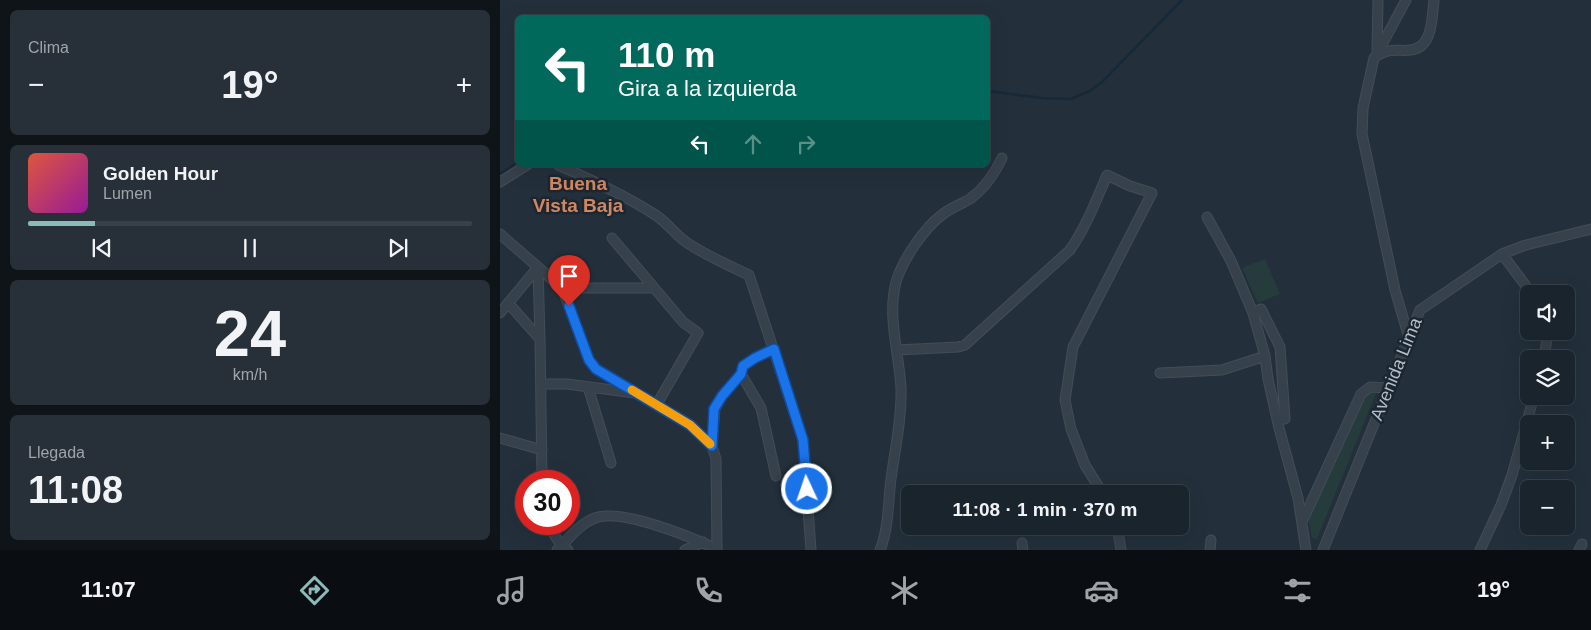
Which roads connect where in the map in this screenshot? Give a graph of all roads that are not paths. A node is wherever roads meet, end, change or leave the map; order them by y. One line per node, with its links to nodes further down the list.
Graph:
1 (1378, 0): 4 (street)
2 (1406, 0): 4 (street)
3 (1434, 0): 4 (street)
4 (1377, 54): 22 (street)
5 (1002, 158): 24 (street)
6 (524, 167): 8 (street)
7 (562, 167): 23 (street)
8 (500, 182)
9 (1207, 217): 19 (street)
10 (1591, 229): 13 (street, Avenida Lima)
11 (500, 234): 14 (street)
12 (612, 238): 17 (street)
13 (1502, 254): 15 (street); 22 (street, Avenida Lima)
14 (538, 267): 16 (street); 18 (street); 21 (street)
15 (1525, 285)
16 (562, 288): 17 (street); 31 (street)
17 (654, 288): 32 (street)
18 (508, 303): 20 (street); 21 (street)
19 (1253, 312): 25 (street); 34 (street)
20 (500, 313)
21 (540, 338): 28 (street)
22 (1409, 338): 30 (street, Avenida Lima)
23 (774, 349): 27 (street); 50 (street)
24 (896, 350): 41 (street); 51 (street)
25 (1265, 356): 26 (street); 42 (street)
26 (1160, 373)
27 (741, 374): 36 (street); 40 (street)
28 (541, 384): 29 (street); 37 (street)
29 (588, 387): 31 (street); 38 (street)
30 (1388, 388): 42 (street); 55 (street, Avenida Lima)
31 (640, 394): 32 (street)
32 (657, 404): 36 (street)
33 (1531, 405): 56 (street)
34 (1285, 418)
35 (500, 438): 37 (street)
36 (712, 446): 48 (street)
37 (542, 450): 39 (street)
38 (611, 463)
39 (542, 470)
40 (776, 476)
41 (1097, 485)
42 (1302, 522): 54 (street)
43 (554, 535): 47 (street)
44 (1118, 535): 52 (street)
45 (1211, 540): 53 (street)
46 (703, 542): 47 (street); 48 (street); 49 (street)
47 (562, 548)
48 (717, 549)
49 (685, 550)
50 (811, 550)
51 (880, 550)
52 (1121, 550)
53 (1210, 550)
54 (1306, 550)
55 (1323, 550)
56 (1480, 550)

